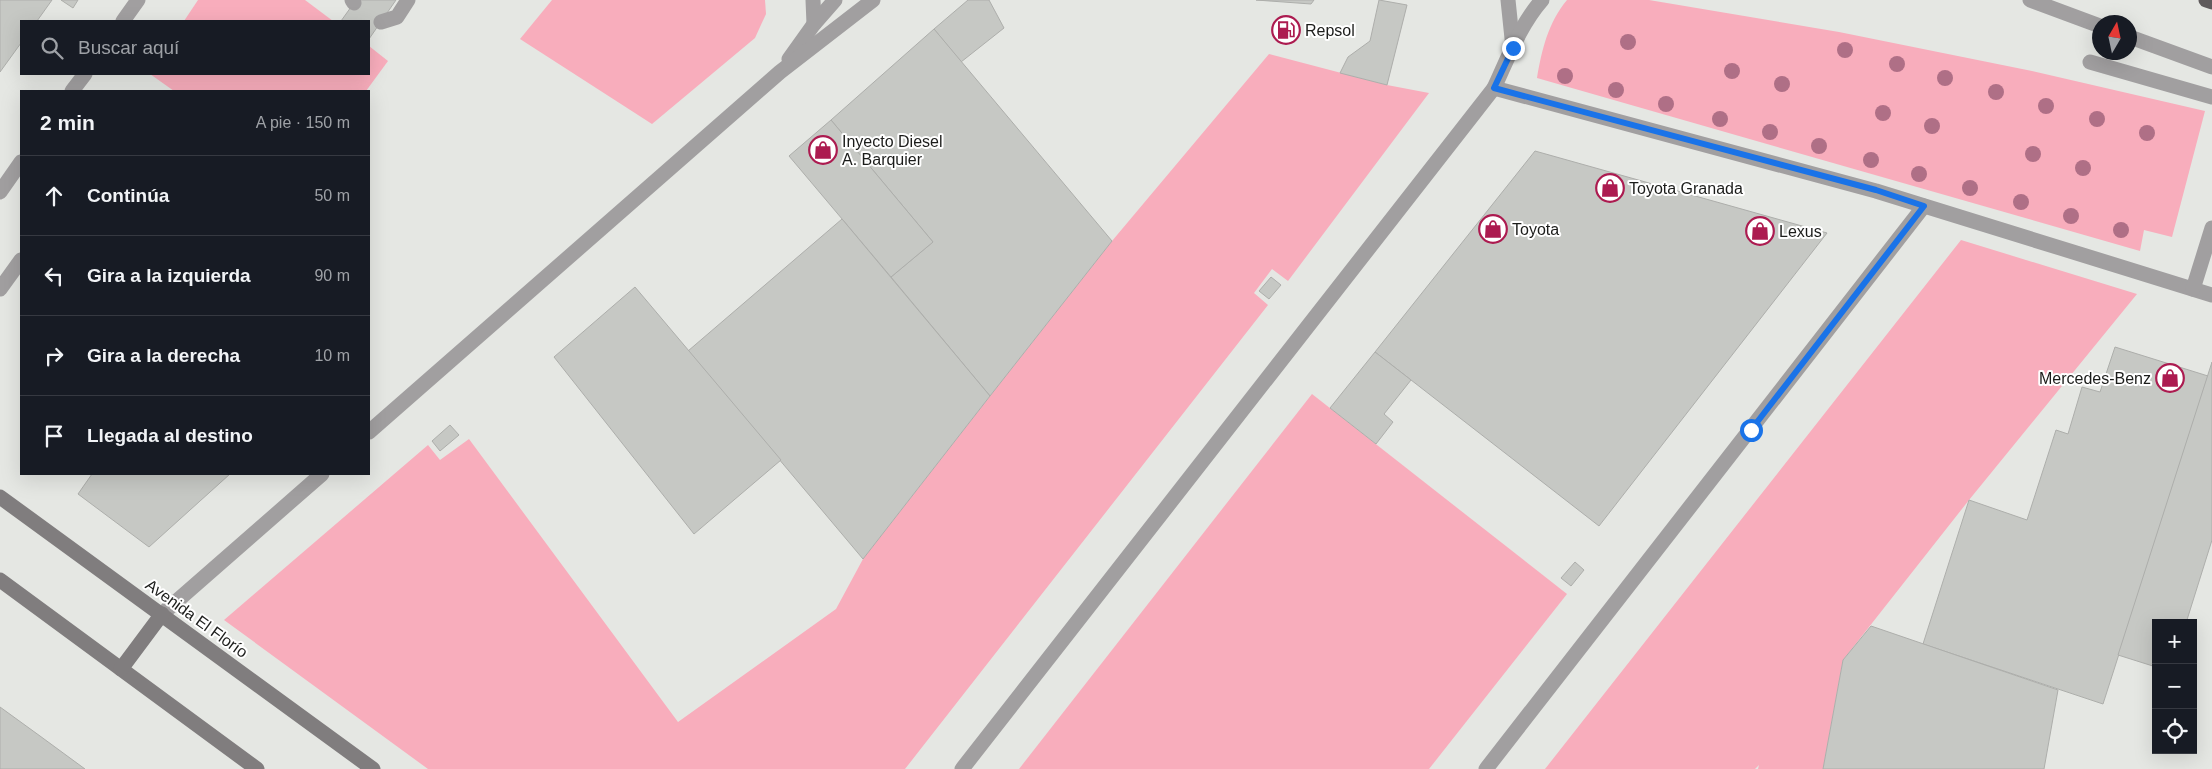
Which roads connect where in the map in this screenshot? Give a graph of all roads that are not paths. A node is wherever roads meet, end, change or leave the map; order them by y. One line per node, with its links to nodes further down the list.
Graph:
1 (138, 0): 11 (street)
2 (408, 0): 12 (street)
3 (813, 0): 14 (street)
4 (835, 0): 14 (street)
5 (874, 0): 19 (street)
6 (1508, 0): 16 (street)
7 (1542, 0): 16 (street)
8 (2030, 0): 13 (street)
9 (2206, 0): 10 (highway)
10 (2212, 2)
11 (124, 20)
12 (381, 22)
13 (2092, 23)
14 (814, 24): 19 (street)
15 (2137, 40): 18 (street)
16 (1513, 48): 21 (street)
17 (2090, 62): 23 (street)
18 (2212, 67)
19 (780, 72): 32 (street)
20 (84, 75): 22 (street)
21 (1494, 88): 26 (street); 40 (street)
22 (73, 90)
23 (2212, 96)
24 (20, 163): 25 (street)
25 (0, 192)
26 (1924, 206): 30 (street); 41 (street)
27 (2212, 228): 30 (street)
28 (20, 261): 29 (street)
29 (0, 289)
30 (2193, 289): 31 (street)
31 (2212, 295)
32 (370, 431)
33 (321, 475): 36 (street)
34 (0, 497): 36 (main road, Avenida El Florío)
35 (0, 580): 37 (main road)
36 (162, 614): 37 (main road); 39 (main road, Avenida El Florío)
37 (121, 669): 38 (main road)
38 (257, 769)
39 (373, 769)
40 (962, 769)
41 (1486, 769)

